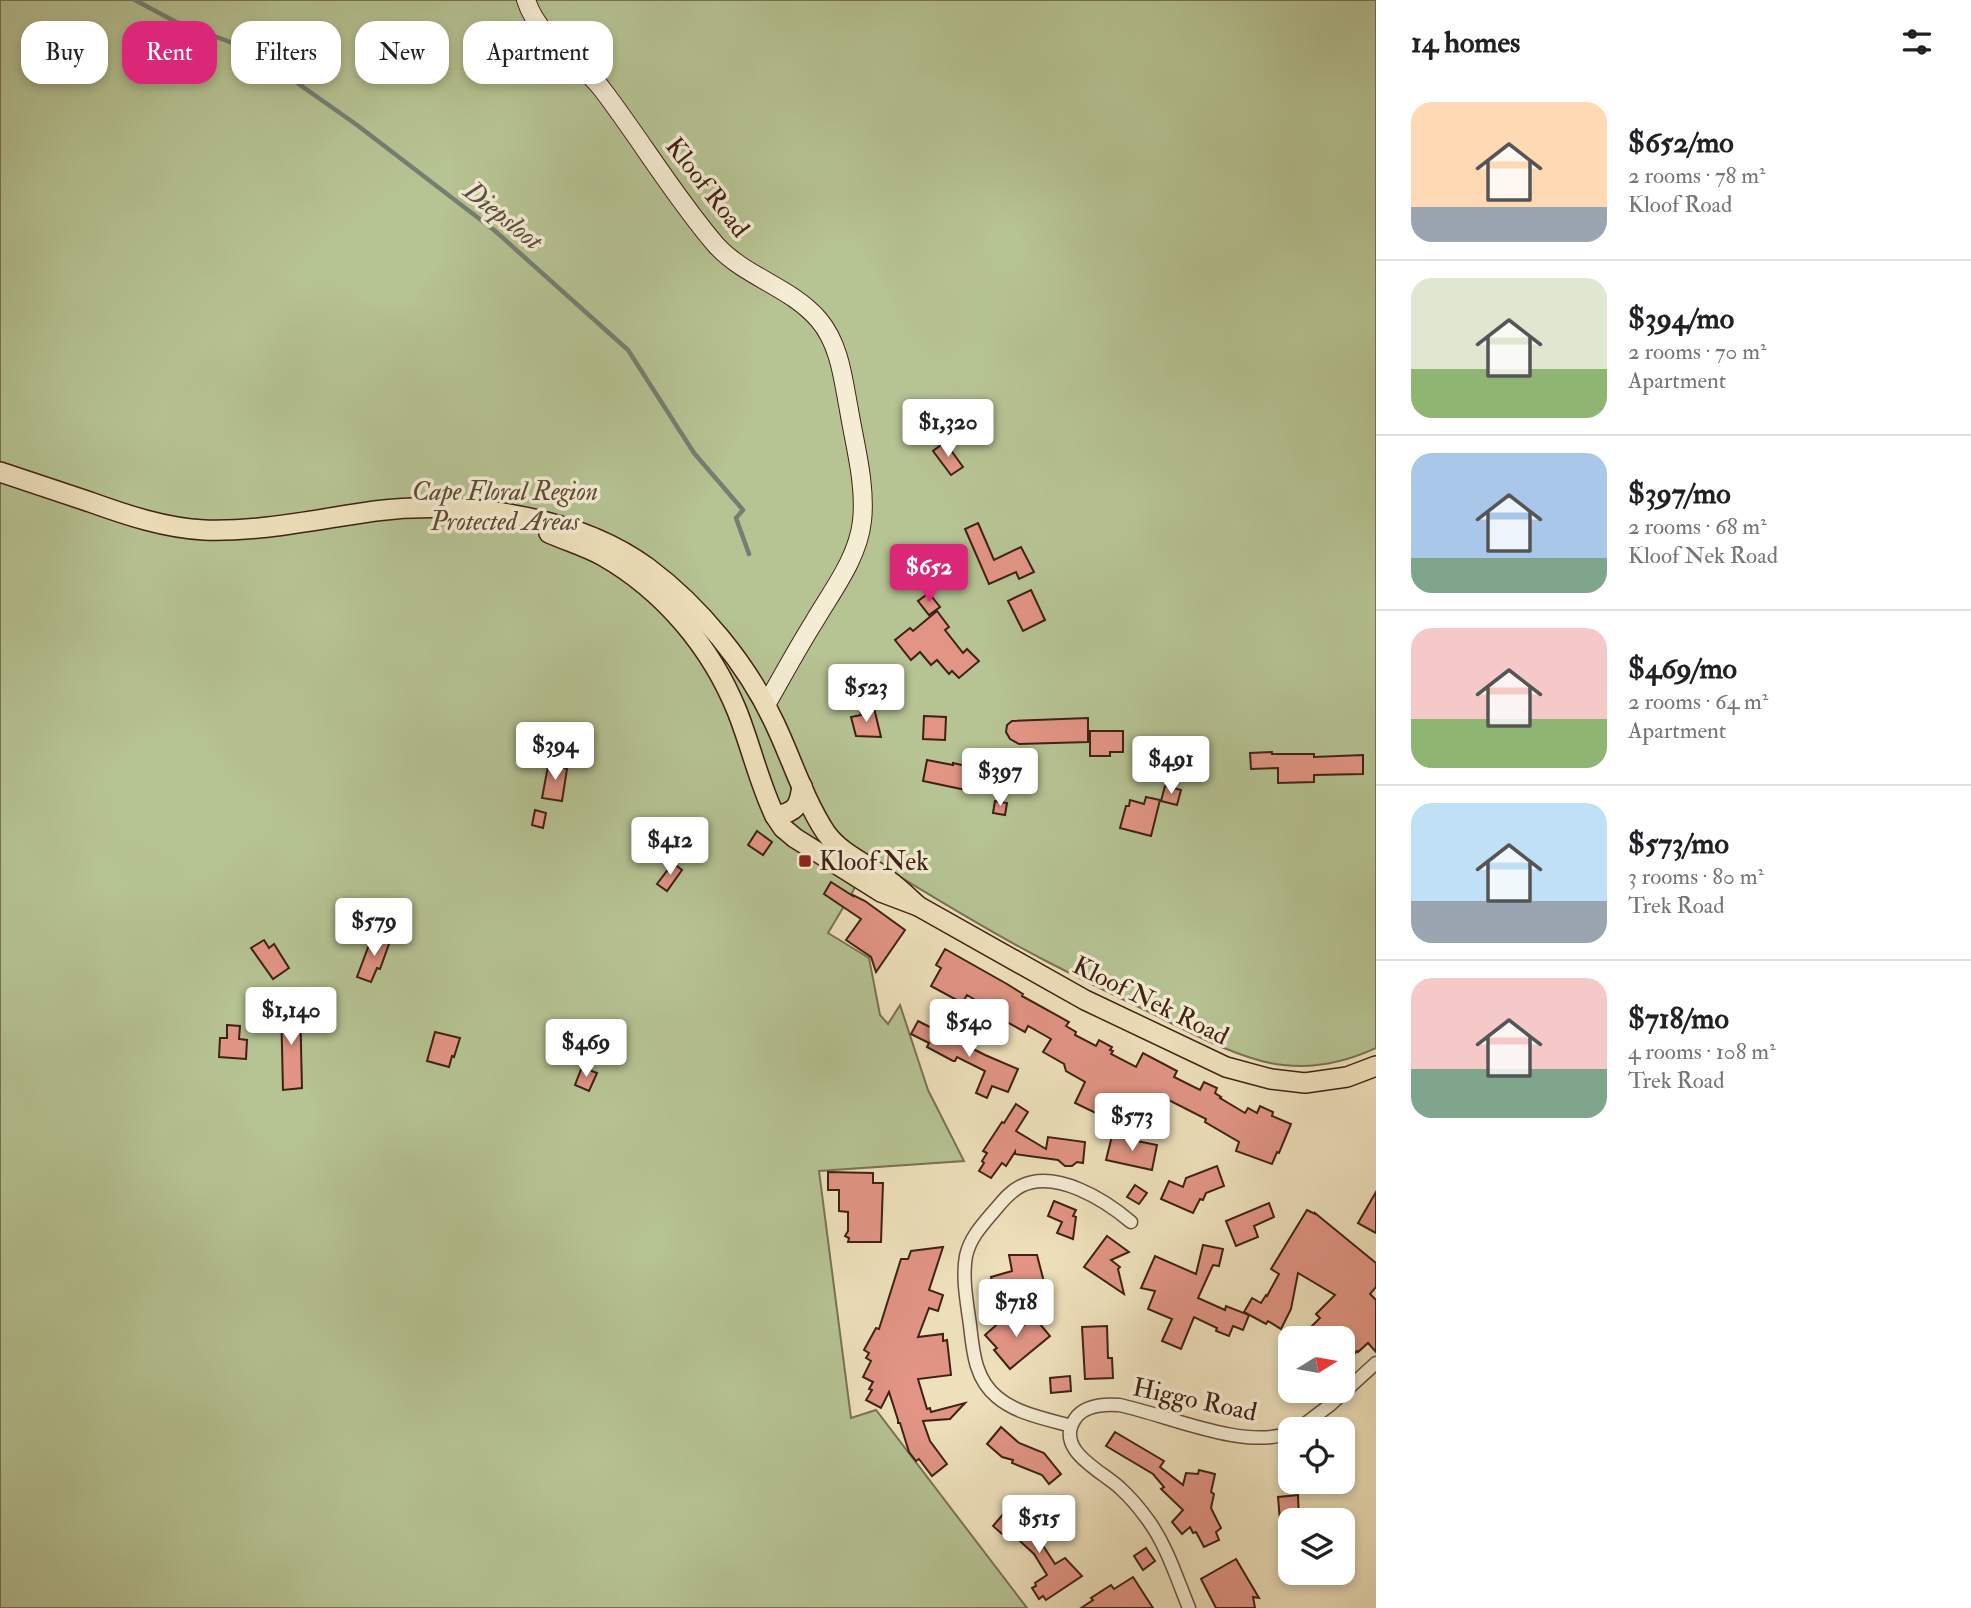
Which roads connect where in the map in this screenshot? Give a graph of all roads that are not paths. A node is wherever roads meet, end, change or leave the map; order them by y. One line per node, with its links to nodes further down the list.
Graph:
1 (526, 0): 4 (main road, Kloof Road)
2 (0, 472): 3 (main road)
3 (503, 514): 4 (main road, Kloof Nek Road); 6 (main road)
4 (766, 705): 5 (main road, Kloof Nek Road); 6 (main road)
5 (789, 754): 6 (main road); 7 (main road, Kloof Nek Road)
6 (755, 762): 8 (main road)
7 (802, 786): 8 (main road); 9 (main road, Kloof Nek Road)
8 (775, 816): 9 (main road, Kloof Nek Road)
9 (918, 906): 10 (main road, Kloof Nek Road)
10 (1376, 1066)
11 (1131, 1222): 14 (street)
12 (1376, 1363): 13 (street)
13 (1314, 1417)
14 (1071, 1426): 15 (street, Higgo Road); 16 (street)
15 (1278, 1435)
16 (1189, 1608)

